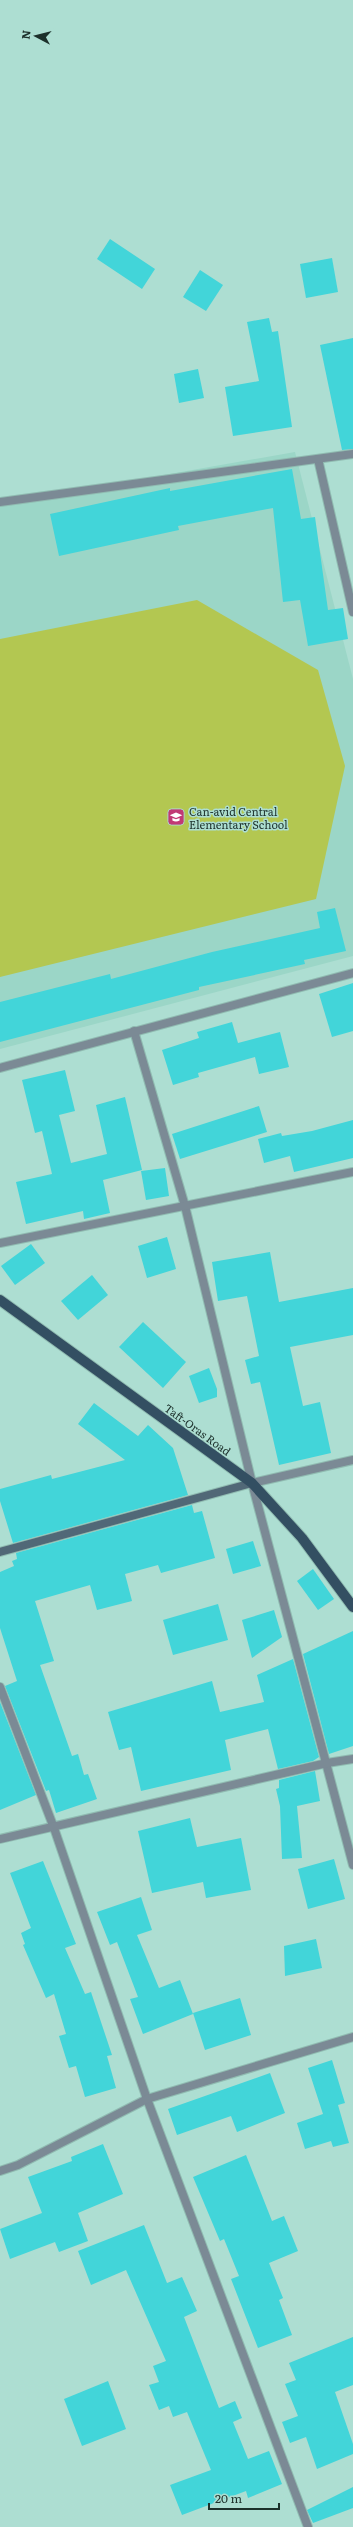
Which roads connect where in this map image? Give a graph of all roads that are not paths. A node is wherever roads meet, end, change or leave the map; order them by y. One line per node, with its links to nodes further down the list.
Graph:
1 (353, 454): 2 (street)
2 (318, 459): 3 (street); 4 (street)
3 (0, 502)
4 (353, 612)
5 (353, 973): 6 (street)
6 (134, 1031): 7 (street); 9 (street)
7 (0, 1068)
8 (353, 1172): 9 (street)
9 (185, 1206): 10 (street); 13 (street)
10 (0, 1243)
11 (0, 1300): 13 (main road, Taft-Oras Road)
12 (353, 1460): 13 (street)
13 (252, 1482): 14 (street); 15 (main road, Taft-Oras Road); 18 (street)
14 (0, 1552)
15 (353, 1607)
16 (0, 1687): 19 (street)
17 (353, 1759): 18 (street)
18 (327, 1763): 19 (street); 21 (street)
19 (54, 1828): 20 (street); 23 (street)
20 (0, 1838)
21 (353, 1865)
22 (353, 2037): 23 (street)
23 (147, 2099): 24 (street); 25 (street)
24 (0, 2171)
25 (308, 2527)

